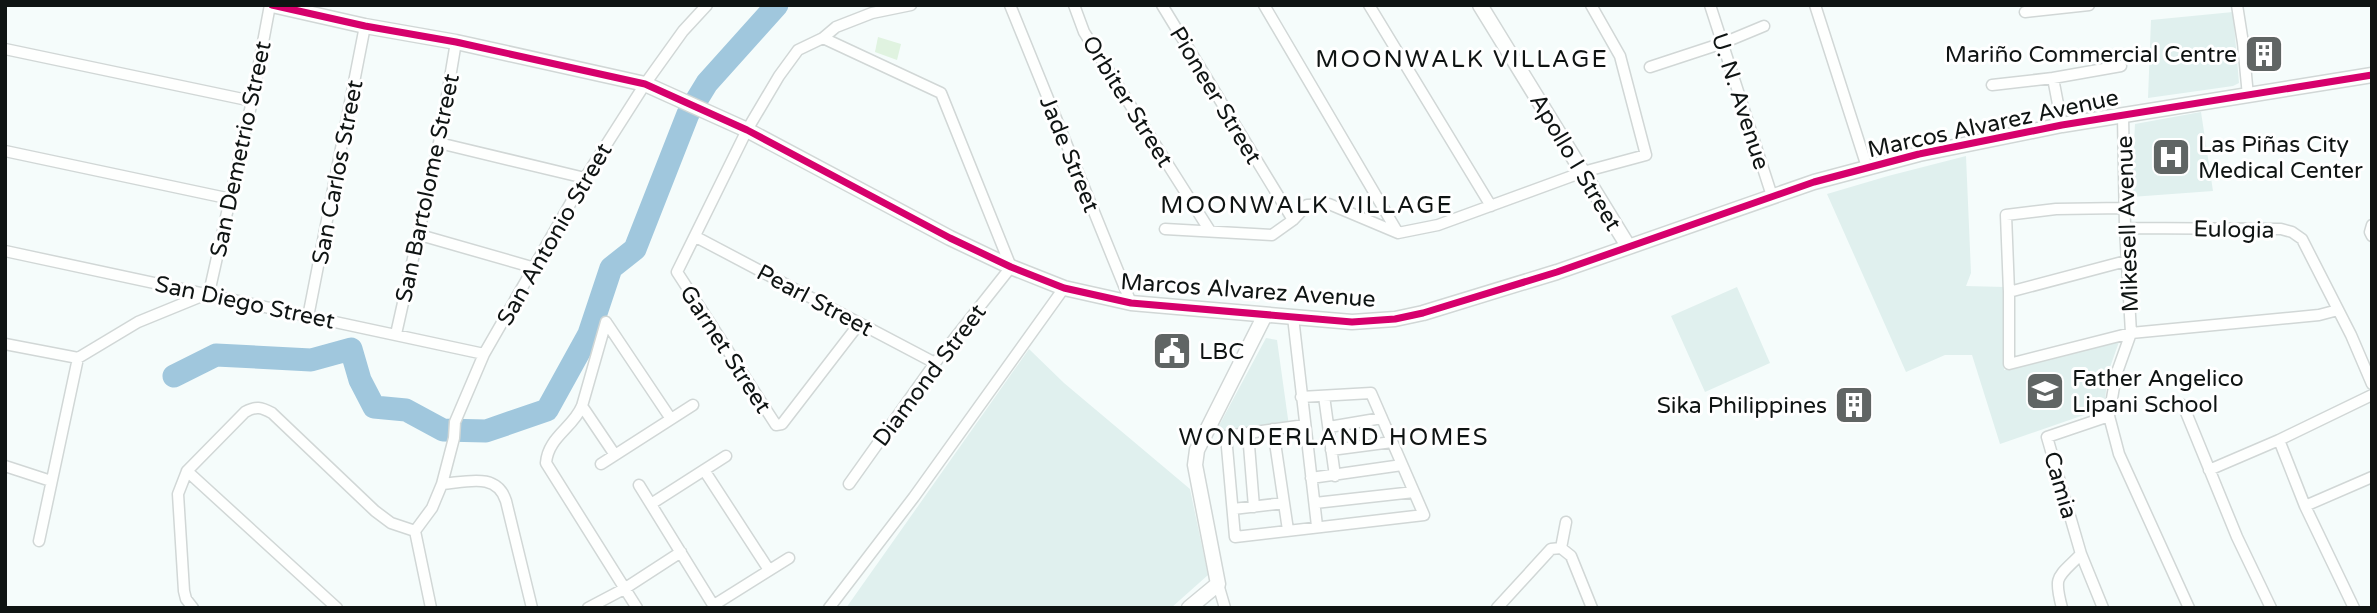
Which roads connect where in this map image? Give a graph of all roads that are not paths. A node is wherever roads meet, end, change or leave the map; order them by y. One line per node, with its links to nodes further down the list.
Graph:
1 (271, 5): 16 (main road, Marcos Alvarez Avenue); 29 (street, San Demetrio Street)
2 (707, 5): 26 (street, San Antonio Street)
3 (911, 5): 18 (street)
4 (1010, 5): 59 (street, Jade Street)
5 (1074, 5): 46 (street, Orbiter Street)
6 (1162, 5): 42 (street, Pioneer Street)
7 (1264, 5): 47 (street)
8 (1369, 5): 40 (street)
9 (1480, 5): 36 (main road, Apollo I Street)
10 (1591, 5): 36 (street)
11 (1710, 5): 20 (street, U. N. Avenue)
12 (1815, 5): 35 (street)
13 (2089, 5): 15 (street)
14 (2237, 5): 28 (street)
15 (2025, 12)
16 (365, 26): 19 (main road, Marcos Alvarez Avenue); 62 (street, San Carlos Street)
17 (1763, 26): 20 (street)
18 (822, 38): 32 (street); 54 (street)
19 (456, 42): 26 (main road, Marcos Alvarez Avenue); 33 (street, San Bartolome Street)
20 (1723, 43): 23 (street); 38 (street, U. N. Avenue)
21 (5, 49): 29 (street)
22 (2121, 66): 25 (street)
23 (1650, 67)
24 (2372, 75): 28 (main road, Marcos Alvarez Avenue)
25 (2053, 78): 27 (street); 31 (street)
26 (645, 84): 32 (main road, Marcos Alvarez Avenue); 37 (street, San Antonio Street)
27 (1992, 85)
28 (2248, 96): 30 (main road, Marcos Alvarez Avenue)
29 (253, 101): 39 (street, San Demetrio Street)
30 (2123, 116): 31 (main road, Marcos Alvarez Avenue); 41 (street, Mikesell Avenue)
31 (2062, 125): 35 (main road, Marcos Alvarez Avenue)
32 (747, 130): 50 (street); 54 (main road, Marcos Alvarez Avenue)
33 (439, 143): 37 (street); 48 (street, San Bartolome Street)
34 (5, 151): 39 (street)
35 (1867, 167): 38 (main road, Marcos Alvarez Avenue)
36 (1583, 172): 40 (street); 51 (main road, Apollo I Street)
37 (585, 178): 55 (street, San Antonio Street)
38 (1772, 196): 51 (main road, Marcos Alvarez Avenue)
39 (231, 198): 58 (street, San Demetrio Street)
40 (1491, 206): 47 (street)
41 (2124, 208): 44 (street, Mikesell Avenue); 57 (street)
42 (1293, 220): 46 (street); 47 (street)
43 (2372, 226): 49 (street)
44 (2125, 228): 53 (street, Mikesell Avenue); 60 (street, Eulogia)
45 (1165, 229): 46 (street)
46 (1210, 231)
47 (1398, 233)
48 (420, 235): 55 (street); 66 (street, San Bartolome Street)
49 (2372, 236)
50 (696, 237): 64 (street, Pearl Street); 64 (street, Garnet Street)
51 (1628, 246): 63 (main road, Marcos Alvarez Avenue)
52 (5, 251): 58 (street, San Diego Street)
53 (2126, 261): 57 (street); 65 (street, Mikesell Avenue)
54 (1010, 267): 56 (main road, Marcos Alvarez Avenue); 70 (street, Diamond Street)
55 (535, 268): 68 (street, San Antonio Street)
56 (1064, 288): 59 (main road, Marcos Alvarez Avenue); 129 (street)
57 (2009, 292): 65 (street)
58 (209, 293): 62 (street, San Diego Street); 69 (street)
59 (1131, 303): 61 (main road, Marcos Alvarez Avenue)
60 (2338, 310): 65 (street); 71 (street, Eulogia)
61 (1265, 315): 63 (main road, Marcos Alvarez Avenue); 120 (main road)
62 (308, 317): 66 (street, San Diego Street)
63 (1293, 317): 74 (street)
64 (859, 324): 70 (street, Pearl Street)
65 (2131, 332): 78 (street)
66 (396, 334): 68 (street, San Diego Street)
67 (5, 344): 69 (street)
68 (484, 354): 100 (street, San Antonio Street)
69 (78, 358): 99 (street)
70 (935, 363): 101 (street, Diamond Street)
71 (2372, 384)
72 (2372, 395): 85 (street)
73 (1324, 396): 74 (street); 79 (street); 82 (street)
74 (1301, 397): 81 (street)
75 (582, 405): 80 (street); 88 (street); 121 (street)
76 (693, 405): 80 (street)
77 (2183, 405): 94 (street)
78 (2109, 416): 117 (street, Camia); 136 (street)
79 (1382, 418): 82 (street); 86 (street)
80 (671, 419): 88 (street)
81 (1305, 425): 83 (street); 97 (street)
82 (1328, 427): 87 (street)
83 (1273, 429): 84 (street); 104 (street)
84 (1248, 433): 108 (street); 109 (street)
85 (2279, 440): 94 (street); 107 (street)
86 (1392, 442): 87 (street); 91 (street)
87 (1331, 450): 96 (street)
88 (615, 455): 90 (street)
89 (726, 456): 93 (street)
90 (601, 464)
91 (1402, 465): 96 (street); 103 (street)
92 (5, 466): 99 (street)
93 (704, 470): 106 (street); 119 (street)
94 (2209, 470): 137 (street)
95 (187, 471): 113 (street); 123 (street); 124 (street)
96 (1335, 476): 97 (street)
97 (1311, 478): 105 (street)
98 (2371, 479): 107 (street)
99 (51, 481): 114 (street)
100 (442, 484): 113 (street, San Antonio Street); 126 (street)
101 (849, 484)
102 (639, 485): 106 (street)
103 (1414, 492): 105 (street); 111 (street)
104 (1284, 503): 108 (street); 112 (street)
105 (1315, 503): 111 (street)
106 (651, 504): 116 (street)
107 (2305, 506): 138 (street)
108 (1254, 507): 109 (street)
109 (1233, 509): 112 (street)
110 (1566, 522): 115 (street)
111 (1317, 526): 112 (street)
112 (1288, 530)
113 (415, 531): 125 (street)
114 (39, 541)
115 (1561, 548): 132 (street); 133 (street)
116 (681, 552): 121 (street); 122 (street)
117 (2081, 554): 134 (street); 135 (street)
118 (789, 558): 119 (street)
119 (769, 570): 122 (street)
120 (1217, 584): 130 (main road); 131 (street)
121 (624, 589): 127 (street); 128 (street)
122 (715, 606)
123 (193, 608)
124 (337, 608)
125 (431, 608)
126 (532, 608)
127 (588, 608)
128 (637, 608)
129 (830, 608)
130 (1189, 608)
131 (1226, 608)
132 (1497, 608)
133 (1592, 608)
134 (2062, 608)
135 (2103, 608)
136 (2189, 608)
137 (2271, 608)
138 (2354, 608)

